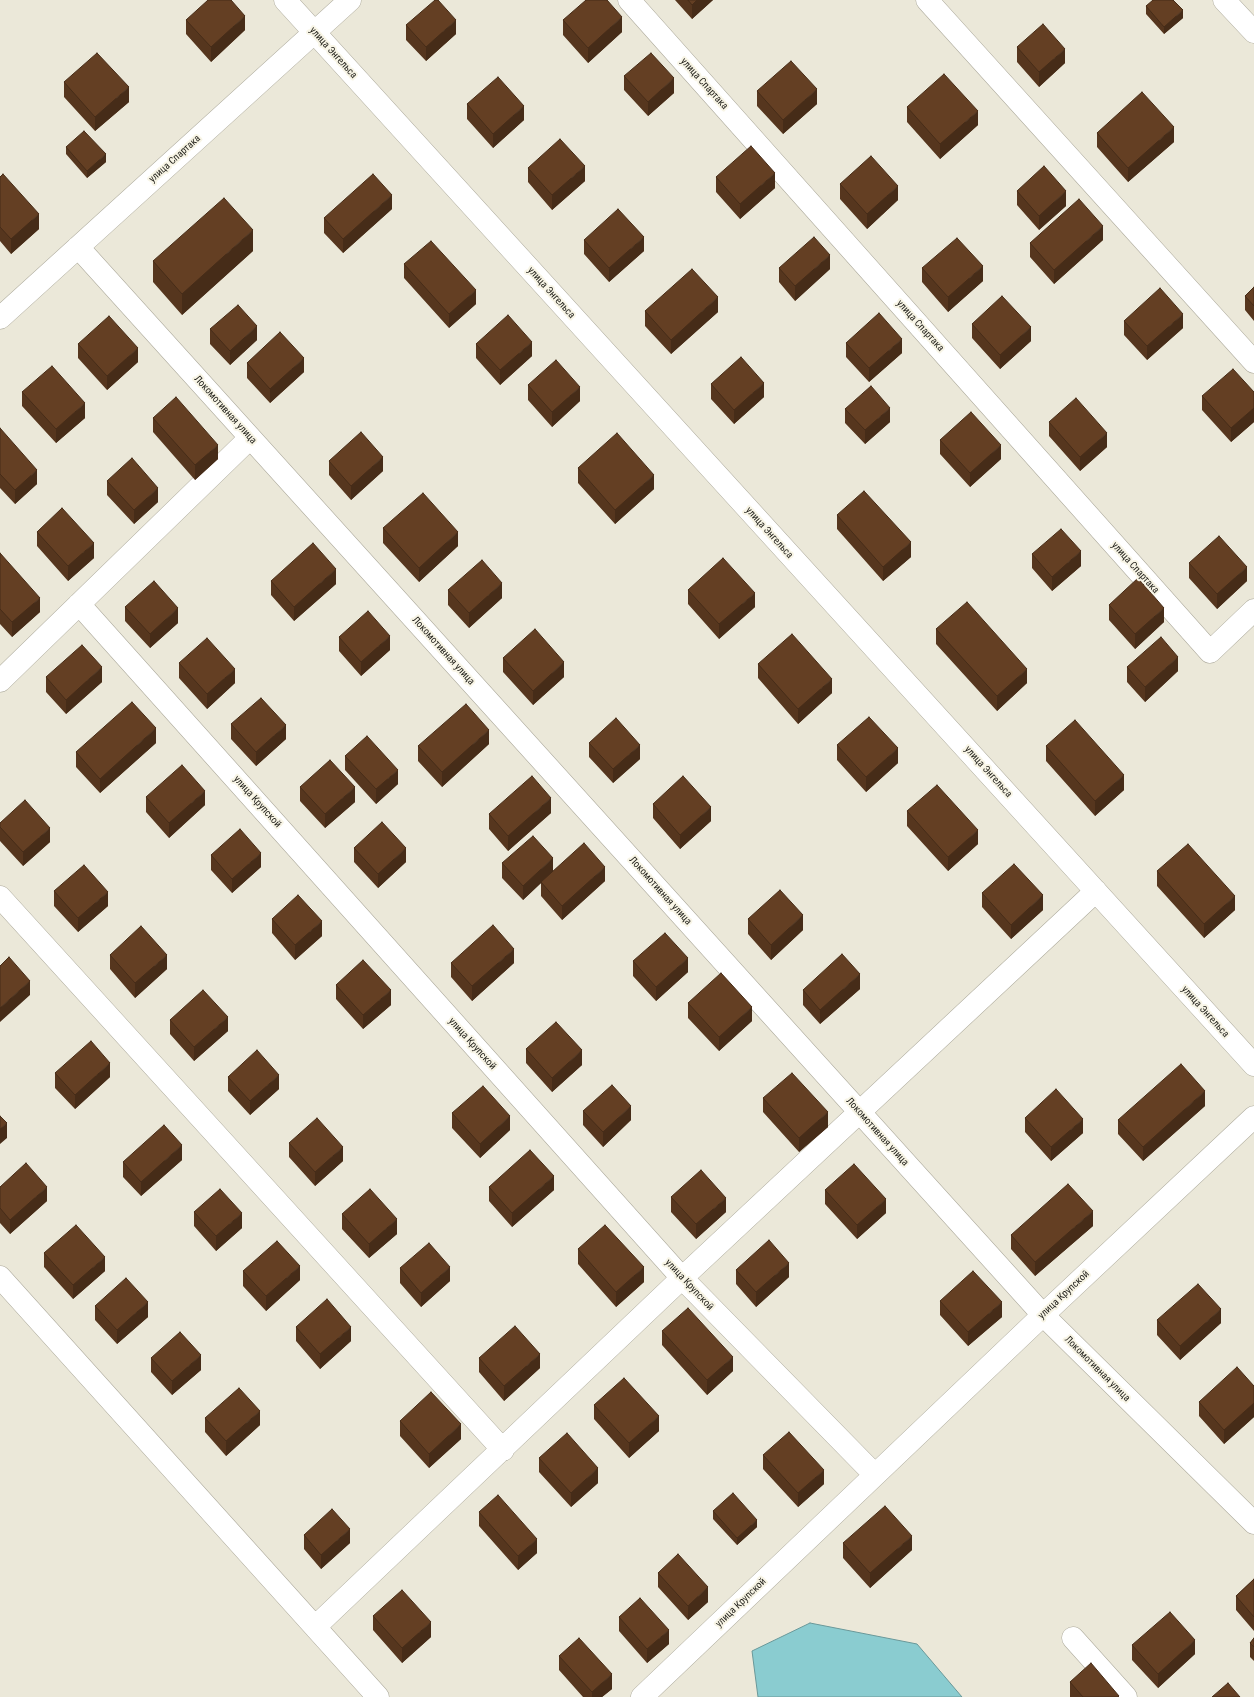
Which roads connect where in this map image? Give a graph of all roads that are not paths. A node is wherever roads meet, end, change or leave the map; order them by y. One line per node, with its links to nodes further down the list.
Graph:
1 (285, 0): 6 (street, улица Энгельса)
2 (350, 0): 6 (street, улица Спартака)
3 (630, 0): 13 (street, улица Спартака)
4 (927, 0): 10 (street)
5 (1224, 0): 7 (street)
6 (314, 32): 8 (street, улица Спартака); 15 (street, улица Энгельса)
7 (1254, 32)
8 (78, 247): 9 (street, улица Спартака); 11 (street, Локомотивная улица)
9 (0, 318)
10 (1254, 362)
11 (250, 438): 12 (street); 18 (street, Локомотивная улица)
12 (79, 604): 14 (street); 21 (street, улица Крупской)
13 (1254, 610)
14 (0, 681)
15 (1096, 891): 17 (street, улица Энгельса); 18 (street)
16 (0, 897): 23 (street)
17 (1254, 1065)
18 (859, 1112): 21 (street); 22 (street, Локомотивная улица)
19 (1254, 1117): 22 (street, улица Крупской)
20 (0, 1277): 26 (street)
21 (682, 1278): 23 (street); 24 (street, улица Крупской)
22 (1043, 1315): 24 (street, улица Крупской); 25 (street, Локомотивная улица)
23 (503, 1450): 26 (street)
24 (875, 1475): 29 (street, улица Крупской)
25 (1254, 1524)
26 (315, 1627): 28 (street)
27 (1073, 1638): 30 (street)
28 (378, 1697)
29 (642, 1697)
30 (1126, 1697)

